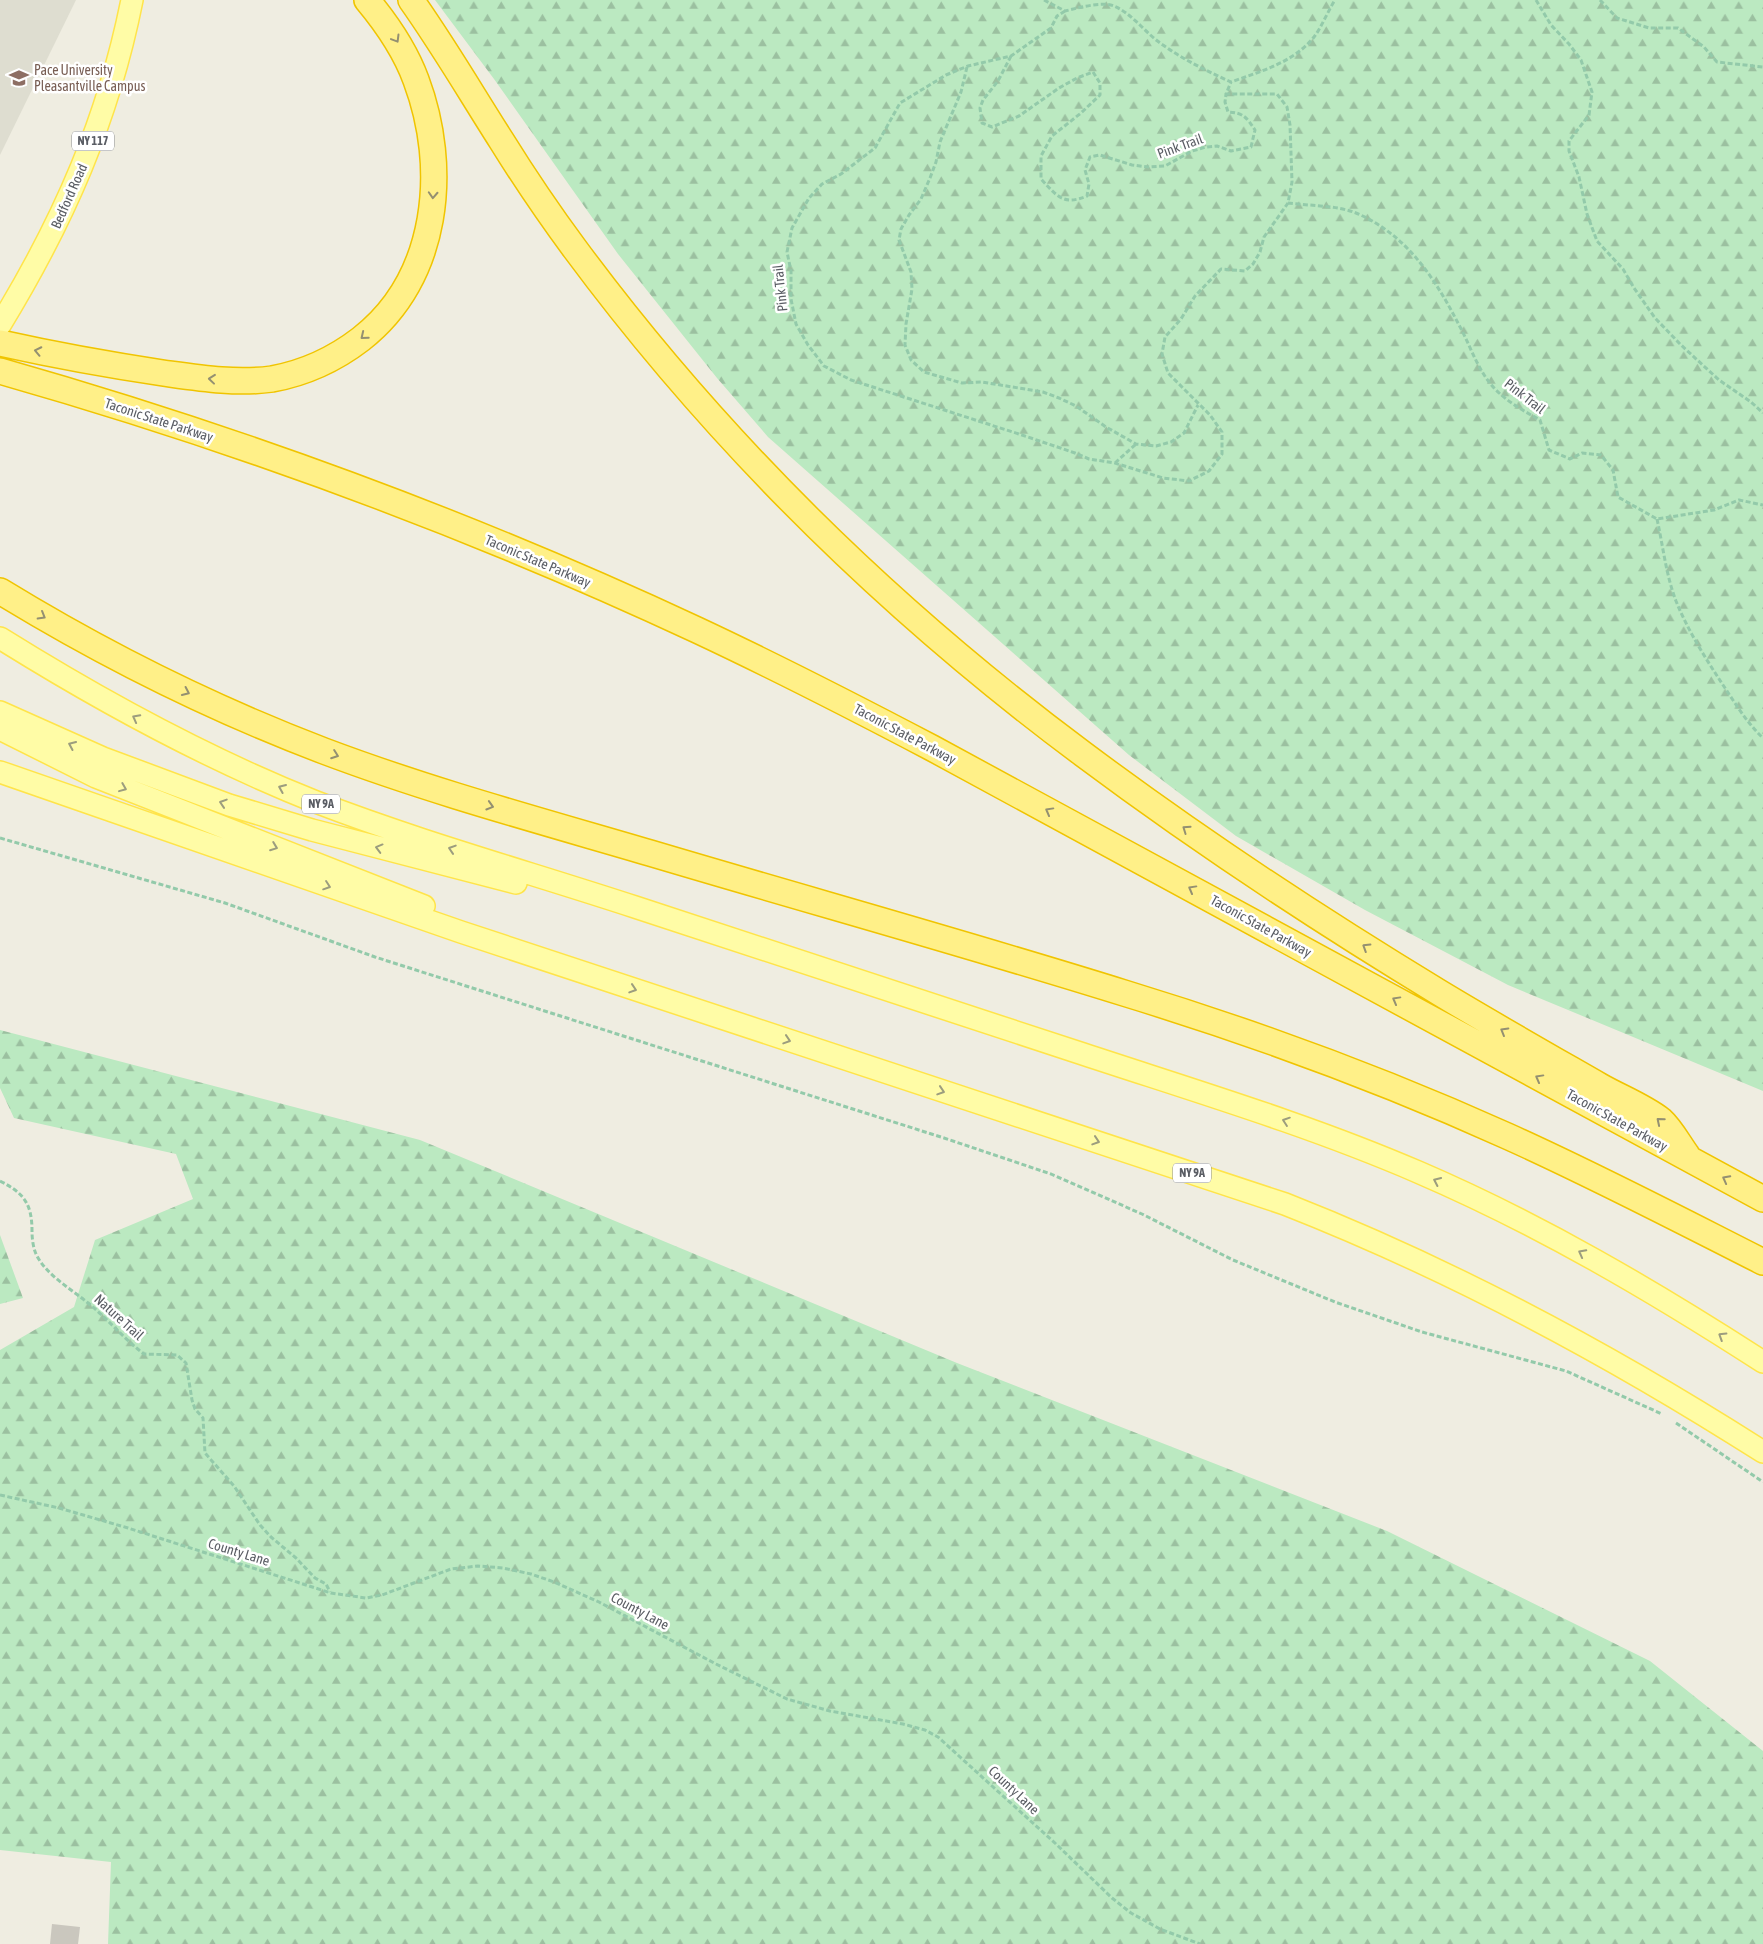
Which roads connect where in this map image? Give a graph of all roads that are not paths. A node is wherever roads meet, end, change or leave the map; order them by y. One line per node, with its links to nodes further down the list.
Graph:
1 (132, 0): 4 (main road, Bedford Road / NY 117)
2 (367, 0): 5 (highway, one-way to 5)
3 (411, 0): 14 (highway, one-way to 3)
4 (0, 325)
5 (0, 343)
6 (0, 371): 14 (highway, Taconic State Parkway, one-way to 6)
7 (0, 592): 16 (highway, one-way to 16)
8 (0, 638): 12 (main road, NY 9A, one-way to 8)
9 (0, 712): 12 (main road, one-way to 9)
10 (0, 729): 13 (main road, one-way to 13)
11 (0, 772): 13 (main road, NY 9A, one-way to 13)
12 (665, 917): 17 (main road, NY 9A, one-way to 12)
13 (586, 974): 18 (main road, NY 9A, one-way to 18)
14 (1690, 1159): 15 (highway, Taconic State Parkway, one-way to 14)
15 (1763, 1199)
16 (1763, 1262)
17 (1763, 1362)
18 (1763, 1452)

